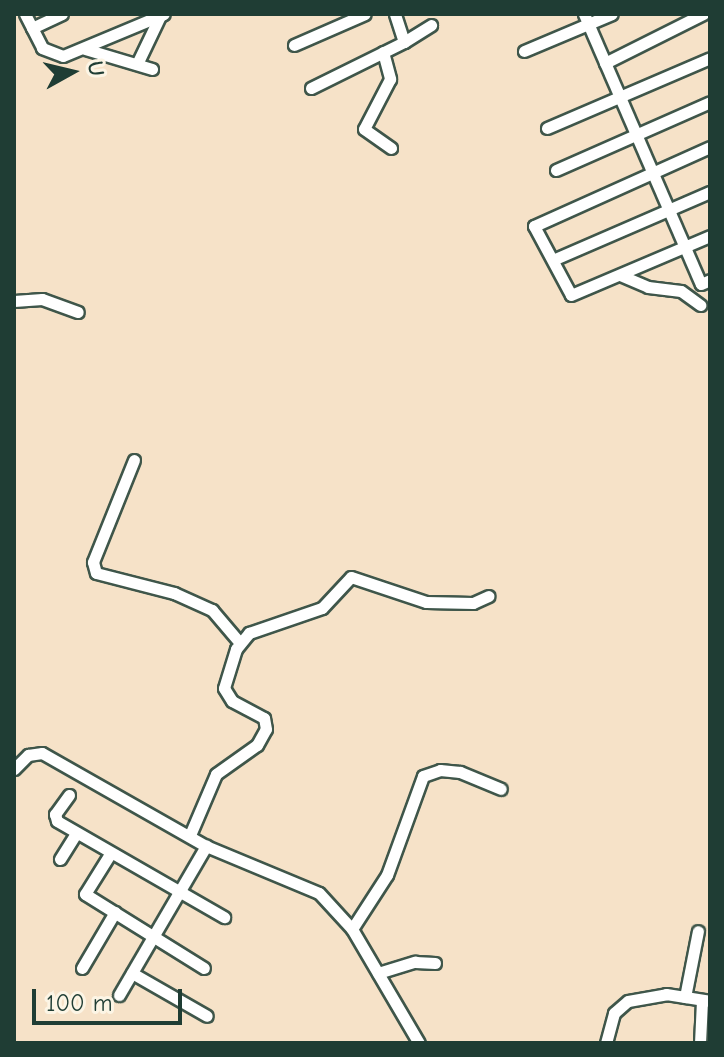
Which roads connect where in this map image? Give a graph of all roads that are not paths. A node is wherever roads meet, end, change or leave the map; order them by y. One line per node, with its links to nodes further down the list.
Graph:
1 (25, 14): 10 (street)
2 (62, 14): 10 (street)
3 (365, 14): 12 (street)
4 (395, 14): 11 (street)
5 (612, 14): 8 (street)
6 (703, 14): 17 (street)
7 (162, 15): 13 (street); 18 (street)
8 (587, 19): 14 (street); 17 (street)
9 (431, 25): 11 (street)
10 (32, 28): 13 (street)
11 (404, 42): 15 (street)
12 (294, 45)
13 (85, 49): 18 (street)
14 (524, 51)
15 (383, 52): 20 (street); 26 (street)
16 (710, 58): 21 (street)
17 (605, 63): 21 (street)
18 (137, 64): 19 (street)
19 (152, 69)
20 (311, 88)
21 (620, 98): 23 (street); 24 (street)
22 (710, 102): 24 (street)
23 (547, 128)
24 (635, 135): 27 (street); 28 (street)
25 (710, 147): 28 (street)
26 (391, 148)
27 (556, 170)
28 (651, 172): 30 (street); 33 (street)
29 (710, 192): 30 (street)
30 (668, 210): 32 (street); 33 (street)
31 (710, 236): 32 (street)
32 (684, 248): 34 (street); 35 (street)
33 (555, 259): 34 (street)
34 (620, 275): 37 (street)
35 (710, 280)
36 (14, 301): 38 (street)
37 (700, 305)
38 (78, 312)
39 (134, 460): 41 (street)
40 (489, 596): 41 (street)
41 (240, 643): 46 (street)
42 (14, 769): 46 (street)
43 (501, 789): 53 (street)
44 (69, 795): 45 (street)
45 (76, 833): 48 (street); 49 (street)
46 (190, 835): 47 (street)
47 (206, 846): 50 (street); 53 (street)
48 (110, 854): 50 (street); 51 (street)
49 (60, 859)
50 (181, 893): 52 (street); 55 (street)
51 (115, 912): 55 (street); 57 (street)
52 (224, 917)
53 (352, 929): 60 (street)
54 (698, 931): 62 (street)
55 (155, 936): 58 (street); 59 (street)
56 (435, 963): 60 (street)
57 (82, 968)
58 (204, 968)
59 (132, 973): 61 (street); 64 (street)
60 (378, 973): 65 (street)
61 (119, 995)
62 (685, 997): 63 (street); 66 (street)
63 (706, 1001): 67 (street)
64 (207, 1016)
65 (419, 1043)
66 (606, 1043)
67 (700, 1043)

